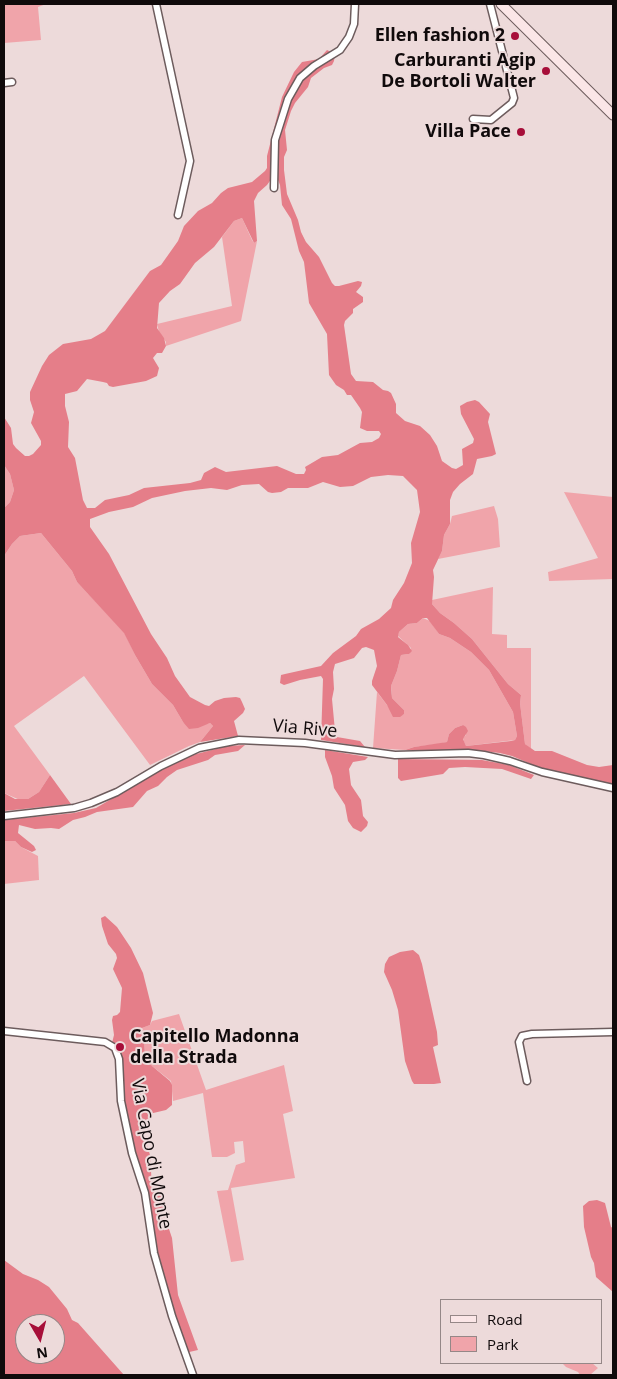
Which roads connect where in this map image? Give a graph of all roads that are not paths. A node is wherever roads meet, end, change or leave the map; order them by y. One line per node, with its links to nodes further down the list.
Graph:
1 (156, 4): 10 (street)
2 (354, 4): 9 (street)
3 (490, 4): 8 (street)
4 (501, 4): 7 (main road)
5 (12, 82): 6 (street)
6 (4, 83)
7 (613, 115)
8 (473, 119)
9 (274, 188)
10 (178, 215)
11 (613, 788): 12 (street, Via Rive)
12 (4, 816)
13 (4, 1031): 16 (street, Via Capo di Monte)
14 (613, 1032): 15 (street)
15 (526, 1081)
16 (193, 1375)

